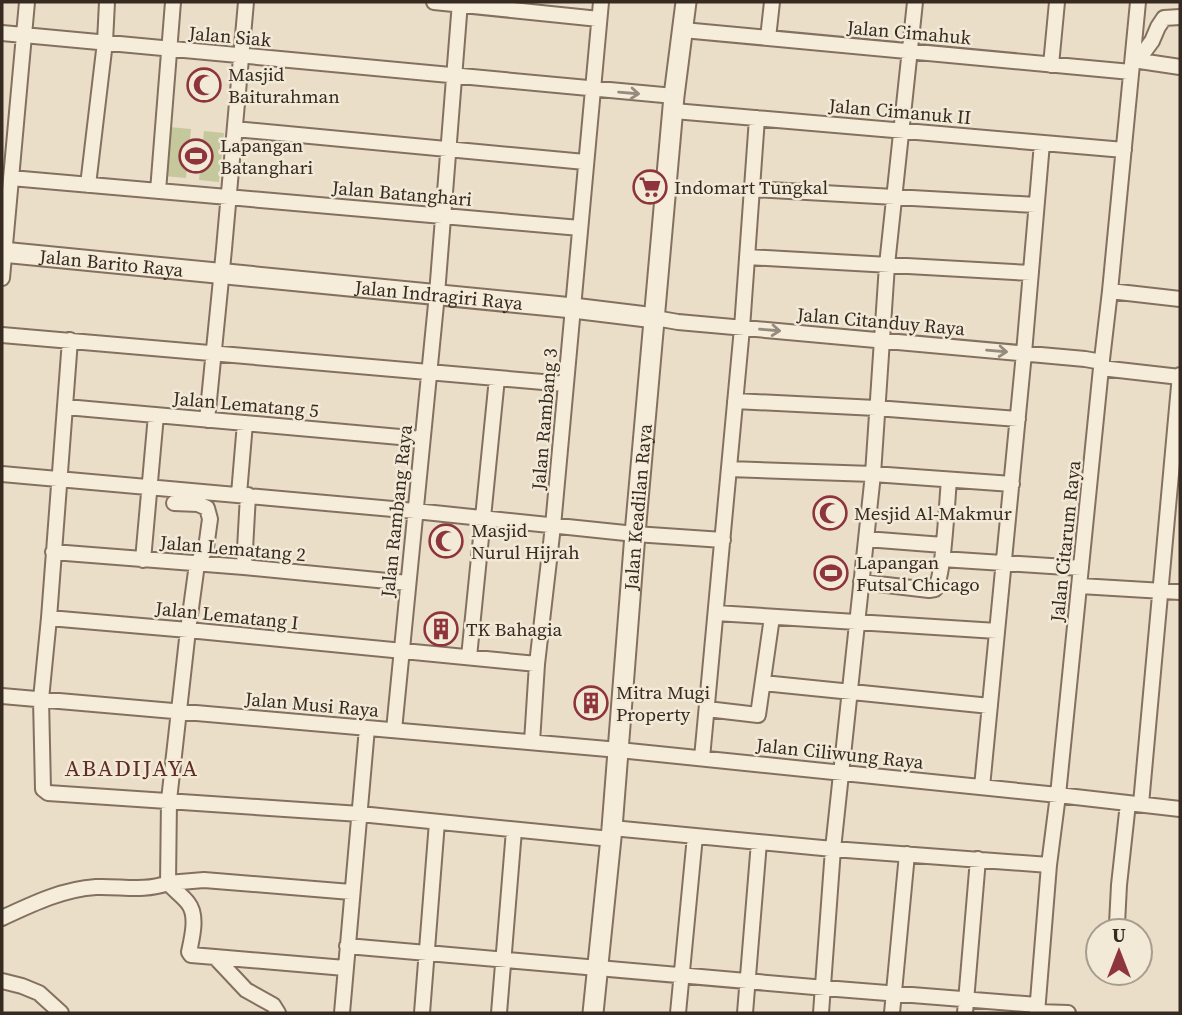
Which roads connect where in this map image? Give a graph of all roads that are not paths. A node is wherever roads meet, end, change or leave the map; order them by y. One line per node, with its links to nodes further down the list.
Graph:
1 (27, 2): 17 (street)
2 (107, 2): 19 (street)
3 (173, 2): 20 (street)
4 (246, 2): 22 (street)
5 (434, 2): 12 (street)
6 (601, 2): 14 (street, Jalan Rambang 3)
7 (686, 2): 15 (street, Jalan Keadilan Raya)
8 (772, 2): 18 (street)
9 (915, 2): 21 (street)
10 (1057, 2): 24 (street)
11 (1138, 2): 23 (street, Jalan Citarum Raya)
12 (460, 3): 14 (street); 26 (street, Jalan Rambang Raya)
13 (1180, 17): 23 (street)
14 (599, 19): 27 (street, Jalan Rambang 3)
15 (684, 30): 18 (street, Jalan Cimahuk); 28 (street, Jalan Keadilan Raya)
16 (2, 33): 17 (street, Jalan Siak)
17 (24, 35): 19 (street, Jalan Siak); 36 (street)
18 (768, 38): 21 (street, Jalan Cimahuk)
19 (105, 42): 20 (street, Jalan Siak); 37 (street)
20 (168, 50): 22 (street, Jalan Siak); 39 (street)
21 (910, 51): 24 (street, Jalan Cimahuk); 31 (street)
22 (241, 57): 26 (street, Jalan Siak); 30 (street)
23 (1133, 64): 24 (street, Jalan Cimahuk); 25 (street, Jalan Cimahuk); 34 (street, Jalan Citarum Raya)
24 (1051, 65)
25 (1180, 67)
26 (454, 76): 27 (street, Jalan Siak); 33 (street, Jalan Rambang Raya)
27 (593, 90): 28 (street, Jalan Cimanuk II, one-way to 28); 35 (street, Jalan Rambang 3)
28 (674, 104): 29 (street, Jalan Cimanuk II); 55 (street, Jalan Keadilan Raya)
29 (757, 118): 31 (street, Jalan Cimanuk II); 38 (street)
30 (235, 129): 33 (street); 40 (street)
31 (901, 131): 32 (street, Jalan Cimanuk II); 41 (street)
32 (1042, 143): 34 (street, Jalan Cimanuk II); 42 (street)
33 (448, 148): 35 (street); 43 (street, Jalan Rambang Raya)
34 (1124, 150): 51 (street, Jalan Citarum Raya)
35 (585, 162): 44 (street, Jalan Rambang 3)
36 (11, 178): 37 (street, Jalan Batanghari); 45 (street)
37 (88, 185): 39 (street, Jalan Batanghari)
38 (752, 189): 41 (street); 46 (street)
39 (158, 191): 40 (street, Jalan Batanghari)
40 (229, 197): 43 (street, Jalan Batanghari); 48 (street)
41 (894, 198): 42 (street); 47 (street)
42 (1036, 205): 49 (street)
43 (443, 216): 44 (street, Jalan Batanghari); 52 (street, Jalan Rambang Raya)
44 (580, 228): 54 (street, Jalan Rambang 3)
45 (3, 252): 48 (street, Jalan Barito Raya); 50 (street)
46 (747, 257): 47 (street); 56 (street)
47 (887, 265): 49 (street); 58 (street)
48 (221, 273): 52 (street, Jalan Indragiri Raya); 60 (street)
49 (1031, 273): 61 (street)
50 (2, 278)
51 (1110, 291): 53 (street); 62 (street, Jalan Citarum Raya)
52 (437, 294): 54 (street, Jalan Indragiri Raya); 63 (street, Jalan Rambang Raya)
53 (1180, 299)
54 (573, 308): 55 (street, Jalan Indragiri Raya); 66 (street, Jalan Rambang 3)
55 (656, 318): 56 (street, Jalan Citanduy Raya); 89 (street, Jalan Keadilan Raya)
56 (742, 328): 58 (street, Jalan Citanduy Raya, one-way to 58); 67 (street)
57 (2, 335): 59 (street)
58 (881, 340): 61 (street, Jalan Citanduy Raya, one-way to 61); 69 (street)
59 (70, 341): 60 (street); 68 (street)
60 (213, 353): 63 (street); 71 (street)
61 (1024, 353): 62 (street, Jalan Citanduy Raya); 72 (street)
62 (1102, 365): 64 (street, Jalan Citanduy Raya); 98 (street, Jalan Citarum Raya)
63 (429, 372): 65 (street); 74 (street, Jalan Rambang Raya)
64 (1180, 376): 75 (street)
65 (497, 379): 66 (street); 86 (street)
66 (566, 384): 88 (street, Jalan Rambang 3)
67 (735, 401): 69 (street); 76 (street)
68 (66, 407): 70 (street, Jalan Lematang 5); 79 (street)
69 (876, 408): 72 (street); 78 (street)
70 (156, 415): 71 (street, Jalan Lematang 5); 82 (street)
71 (207, 419): 73 (street, Jalan Lematang 5)
72 (1018, 419): 81 (street)
73 (246, 423): 74 (street, Jalan Lematang 5); 83 (street)
74 (422, 439): 85 (street, Jalan Rambang Raya)
75 (1177, 450): 87 (street)
76 (729, 469): 78 (street); 91 (street)
77 (2, 474): 79 (street)
78 (873, 474): 80 (street); 90 (street)
79 (60, 478): 82 (street); 92 (street)
80 (949, 480): 81 (street); 93 (street)
81 (1012, 484): 96 (street)
82 (150, 486): 83 (street); 94 (street)
83 (244, 495): 85 (street); 97 (street)
84 (174, 503): 95 (street)
85 (415, 511): 86 (street); 100 (street, Jalan Rambang Raya)
86 (483, 519): 88 (street); 111 (street)
87 (1174, 521): 102 (street)
88 (553, 526): 89 (street); 112 (street, Jalan Rambang 3)
89 (635, 534): 91 (street); 123 (street, Jalan Keadilan Raya)
90 (866, 539): 93 (street); 99 (street)
91 (723, 540): 104 (street)
92 (53, 552): 94 (street, Jalan Lematang 2); 106 (street)
93 (943, 552): 96 (street); 99 (street)
94 (143, 560): 95 (street, Jalan Lematang 2)
95 (197, 564): 97 (street, Jalan Lematang 2); 108 (street)
96 (1004, 564): 98 (street); 109 (street)
97 (244, 567): 100 (street, Jalan Lematang 2)
98 (1081, 568): 101 (street, Jalan Citarum Raya)
99 (861, 582): 107 (street)
100 (408, 583): 110 (street, Jalan Rambang Raya)
101 (1080, 586): 102 (street); 127 (street, Jalan Citarum Raya)
102 (1160, 591): 103 (street); 129 (street)
103 (1180, 592)
104 (716, 613): 105 (street); 118 (street)
105 (772, 617): 107 (street); 113 (street)
106 (49, 618): 108 (street, Jalan Lematang I); 116 (street)
107 (857, 622): 109 (street); 114 (street)
108 (188, 630): 110 (street, Jalan Lematang I); 119 (street)
109 (997, 631): 117 (street)
110 (402, 652): 111 (street, Jalan Lematang I); 121 (street, Jalan Rambang Raya)
111 (469, 657): 112 (street, Jalan Lematang I)
112 (537, 664): 122 (street, Jalan Rambang 3)
113 (763, 683): 114 (street); 118 (street)
114 (850, 692): 117 (street); 125 (street)
115 (2, 696): 116 (street, Jalan Musi Raya)
116 (41, 699): 119 (street, Jalan Musi Raya); 128 (street)
117 (990, 706): 126 (street)
118 (707, 709): 124 (street)
119 (180, 712): 120 (street, Jalan Musi Raya); 128 (street)
120 (367, 728): 121 (street, Jalan Musi Raya); 131 (street)
121 (394, 730): 122 (street, Jalan Musi Raya)
122 (532, 742): 123 (street, Jalan Musi Raya)
123 (619, 750): 124 (street, Jalan Ciliwung Raya); 134 (street, Jalan Keadilan Raya)
124 (702, 758): 125 (street, Jalan Ciliwung Raya)
125 (841, 773): 126 (street, Jalan Ciliwung Raya); 137 (street)
126 (982, 787): 127 (street, Jalan Ciliwung Raya)
127 (1058, 795): 129 (street, Jalan Ciliwung Raya); 140 (street, Jalan Citarum Raya)
128 (169, 800): 131 (street); 141 (street)
129 (1134, 803): 130 (street, Jalan Ciliwung Raya); 143 (street)
130 (1180, 809)
131 (360, 814): 132 (street); 142 (street)
132 (437, 822): 133 (street); 146 (street)
133 (513, 830): 134 (street); 148 (street)
134 (611, 834): 135 (street); 149 (street, Jalan Keadilan Raya)
135 (695, 836): 136 (street); 151 (street)
136 (760, 842): 137 (street); 153 (street)
137 (833, 849): 138 (street); 154 (street)
138 (907, 855): 139 (street); 155 (street)
139 (978, 859): 140 (street); 156 (street)
140 (1049, 865): 157 (street, Jalan Citarum Raya)
141 (168, 883): 142 (street); 144 (street); 147 (street)
142 (351, 892): 145 (street)
143 (1118, 917)
144 (2, 918)
145 (347, 946): 146 (street); 150 (street)
146 (426, 953): 148 (street); 161 (street)
147 (215, 957): 150 (street); 159 (street)
148 (503, 960): 149 (street); 162 (street)
149 (597, 967): 151 (street); 163 (street, Jalan Keadilan Raya)
150 (345, 968): 160 (street)
151 (681, 976): 153 (street); 164 (street)
152 (2, 981): 158 (street)
153 (747, 981): 154 (street); 165 (street)
154 (824, 988): 155 (street); 166 (street)
155 (893, 993): 156 (street); 167 (street)
156 (966, 1006): 157 (street)
157 (1037, 1010): 168 (street)
158 (61, 1013)
159 (278, 1013)
160 (342, 1013)
161 (422, 1013)
162 (499, 1013)
163 (593, 1013)
164 (678, 1013)
165 (745, 1013)
166 (821, 1013)
167 (892, 1013)
168 (1068, 1013)

